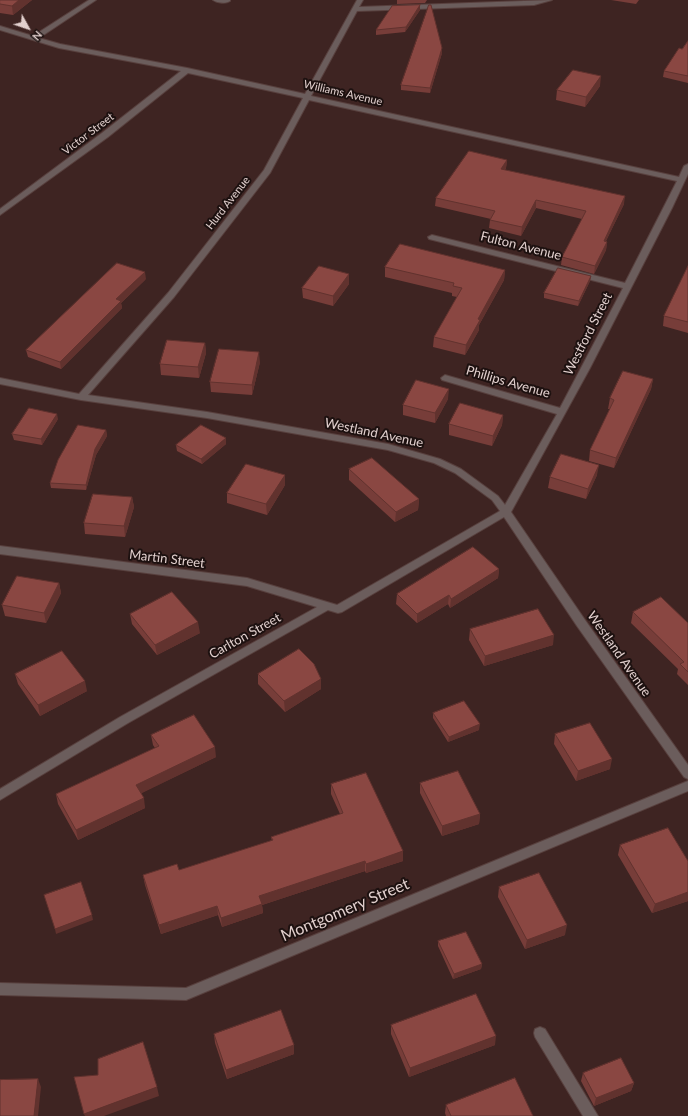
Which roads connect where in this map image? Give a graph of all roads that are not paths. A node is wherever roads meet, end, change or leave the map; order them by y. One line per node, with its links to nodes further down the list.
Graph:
1 (93, 0): 8 (street)
2 (216, 0): 5 (street)
3 (360, 0): 6 (street, Hurd Avenue)
4 (549, 0): 6 (street)
5 (227, 1)
6 (356, 9): 10 (street, Hurd Avenue)
7 (0, 28): 8 (street, Williams Avenue)
8 (34, 38): 9 (street, Williams Avenue)
9 (187, 70): 10 (street, Williams Avenue); 13 (street, Victor Street)
10 (309, 97): 12 (street, Williams Avenue); 18 (street, Hurd Avenue)
11 (688, 166): 12 (street, Westford Street)
12 (681, 180): 15 (street, Westford Street)
13 (0, 213)
14 (432, 237): 15 (street, Fulton Avenue)
15 (627, 286): 19 (street, Westford Street)
16 (446, 378): 19 (street, Phillips Avenue)
17 (0, 381): 18 (street, Westland Avenue)
18 (81, 396): 20 (street, Westland Avenue)
19 (562, 412): 20 (street, Westford Street)
20 (506, 512): 22 (street, Carlton Street); 23 (street, Westland Avenue)
21 (0, 550): 22 (street, Martin Street)
22 (327, 606): 25 (street, Carlton Street)
23 (688, 774)
24 (688, 786): 26 (street, Montgomery Street)
25 (0, 795)
26 (0, 989)
27 (540, 1033): 28 (street)
28 (591, 1116)

